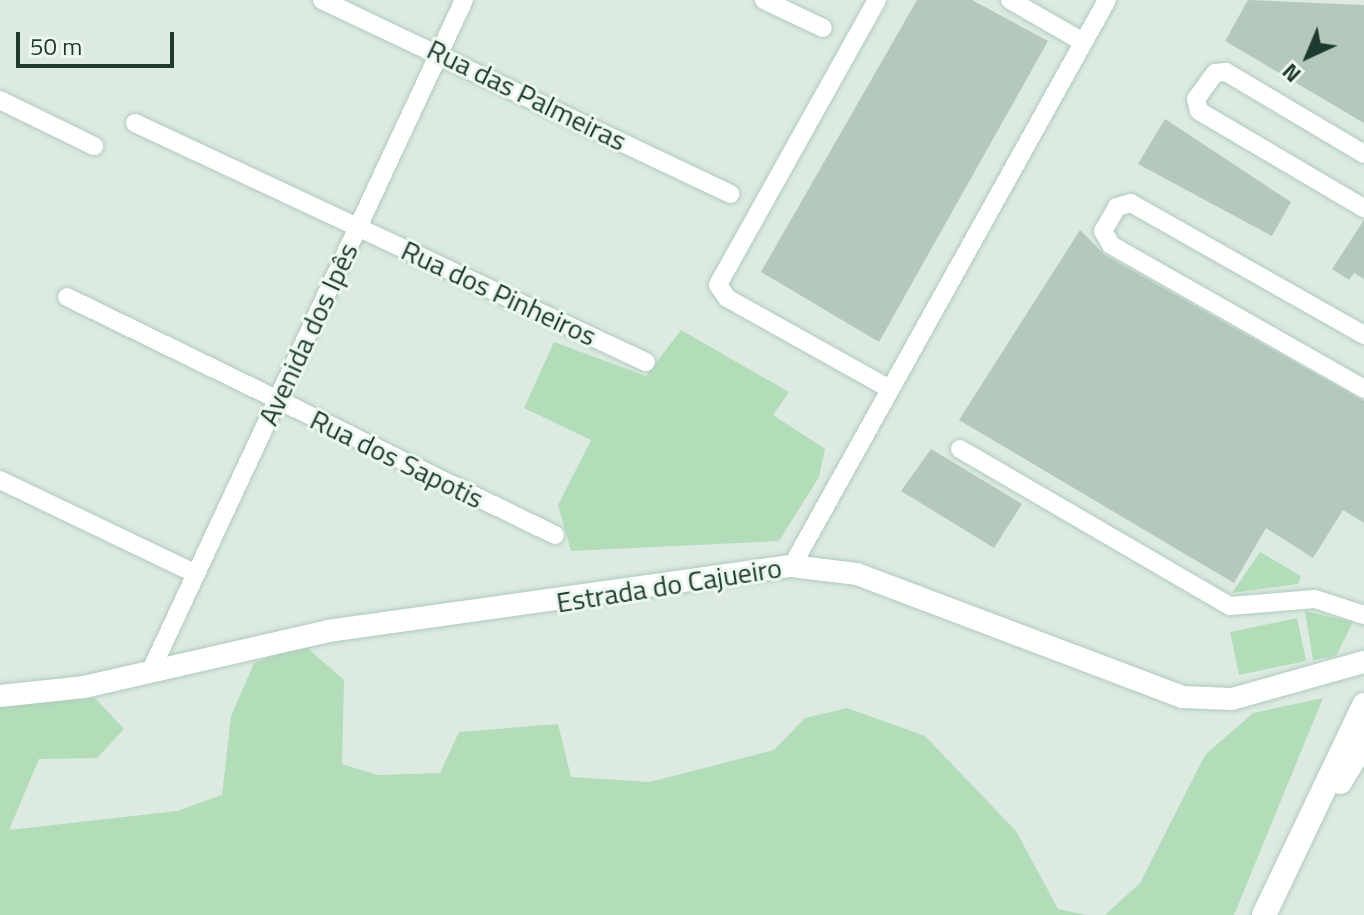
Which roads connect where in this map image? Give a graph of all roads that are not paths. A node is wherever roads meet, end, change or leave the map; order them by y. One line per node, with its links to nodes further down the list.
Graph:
1 (322, 0): 9 (street, Rua das Palmeiras)
2 (464, 0): 9 (street, Avenida dos Ipês)
3 (764, 0): 7 (street)
4 (877, 0): 20 (street)
5 (1010, 0): 8 (street)
6 (1107, 0): 8 (street)
7 (823, 28)
8 (1083, 42): 20 (street)
9 (440, 51): 14 (street, Rua das Palmeiras); 16 (street, Avenida dos Ipês)
10 (0, 100): 12 (street)
11 (135, 123): 16 (street, Rua dos Pinheiros)
12 (94, 146)
13 (1364, 154): 15 (street)
14 (730, 194)
15 (1364, 208)
16 (358, 226): 19 (street, Rua dos Pinheiros); 22 (street, Avenida dos Ipês)
17 (67, 297): 22 (street, Rua dos Sapotis)
18 (1364, 335): 21 (street)
19 (646, 362)
20 (888, 388): 26 (street)
21 (1364, 389)
22 (277, 401): 25 (street, Rua dos Sapotis); 27 (street, Avenida dos Ipês)
23 (960, 449): 28 (street)
24 (0, 480): 27 (street)
25 (555, 535)
26 (792, 566): 31 (street, Estrada do Cajueiro); 32 (street, Estrada do Cajueiro)
27 (196, 574): 31 (street, Avenida dos Ipês)
28 (1364, 615)
29 (1364, 652): 32 (street, Estrada do Cajueiro)
30 (1364, 662): 32 (street, Estrada do Cajueiro)
31 (152, 668): 33 (street, Estrada do Cajueiro)
32 (1321, 679)
33 (0, 696)
34 (1364, 705): 36 (main road)
35 (1364, 743): 36 (main road)
36 (1287, 865): 37 (main road)
37 (1264, 915)

